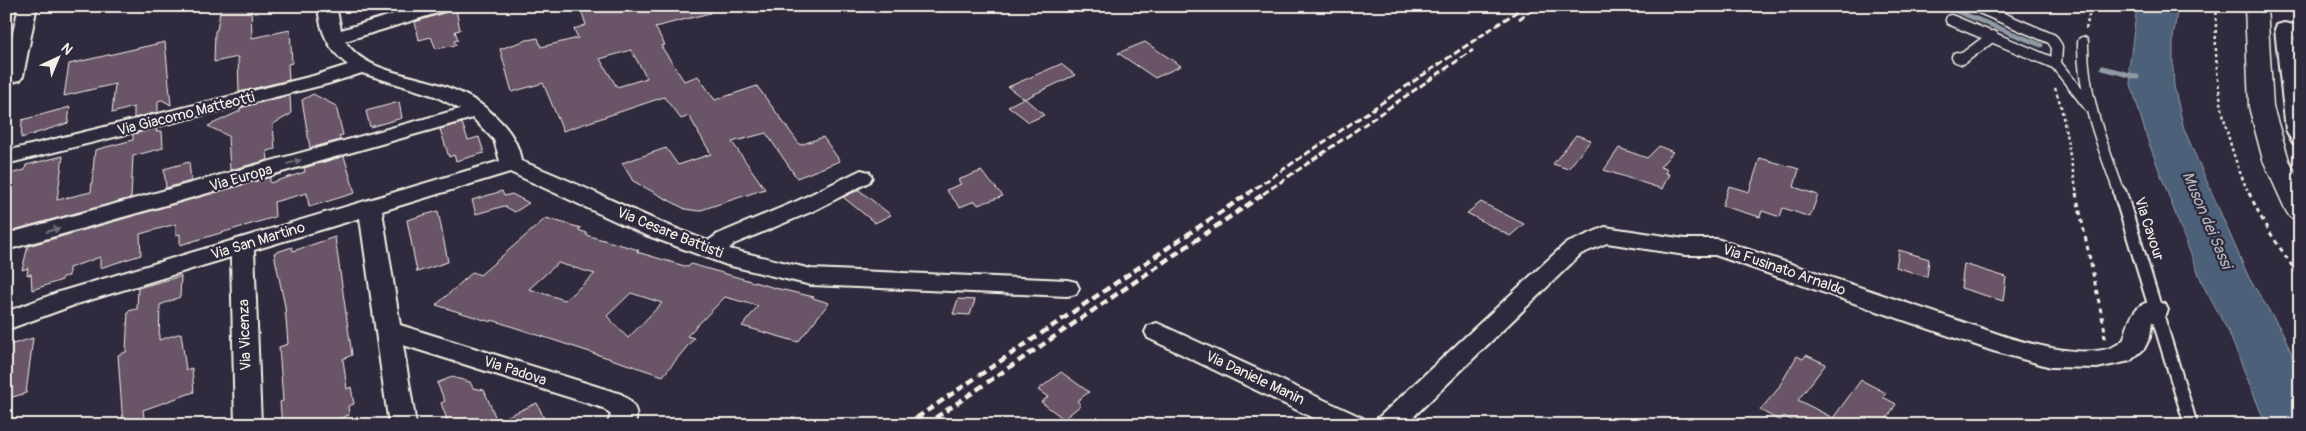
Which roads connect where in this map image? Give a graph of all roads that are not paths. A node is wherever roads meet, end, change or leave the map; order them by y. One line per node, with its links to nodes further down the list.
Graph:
1 (22, 6): 6 (street); 17 (street)
2 (327, 6): 10 (street)
3 (441, 6): 10 (street)
4 (1975, 6): 15 (lane)
5 (2256, 6): 12 (main road)
6 (6, 12)
7 (1951, 20): 9 (lane)
8 (2292, 30): 13 (street)
9 (1993, 36): 14 (lane); 15 (lane)
10 (334, 38): 16 (street)
11 (2083, 42): 19 (lane, Via Cavour)
12 (2256, 44): 13 (street); 25 (main road)
13 (2285, 52): 20 (street)
14 (1956, 57)
15 (2056, 64): 19 (lane)
16 (364, 66): 18 (street); 21 (street, Via Giacomo Matteotti)
17 (10, 68)
18 (474, 110): 22 (street); 26 (street, Via Europa, one-way to 18)
19 (2093, 112): 31 (lane, Via Cavour)
20 (2300, 139)
21 (6, 158)
22 (511, 165): 24 (street, Via San Martino); 28 (street, Via Cesare Battisti)
23 (862, 177): 28 (street)
24 (370, 208): 27 (street, Via San Martino); 33 (street)
25 (2300, 211)
26 (11, 241): 29 (street)
27 (242, 245): 32 (street, Via San Martino); 35 (street, Via Vicenza)
28 (711, 251): 30 (street, Via Cesare Battisti)
29 (6, 261)
30 (1067, 288)
31 (2156, 310): 39 (street, Via Fusinato Arnaldo); 40 (lane, Via Cavour)
32 (6, 320)
33 (389, 331): 36 (street); 37 (street, Via Padova)
34 (1157, 332): 38 (street, Via Daniele Manin)
35 (248, 425)
36 (403, 425)
37 (620, 425)
38 (1353, 425)
39 (1388, 425)
40 (2190, 425)

